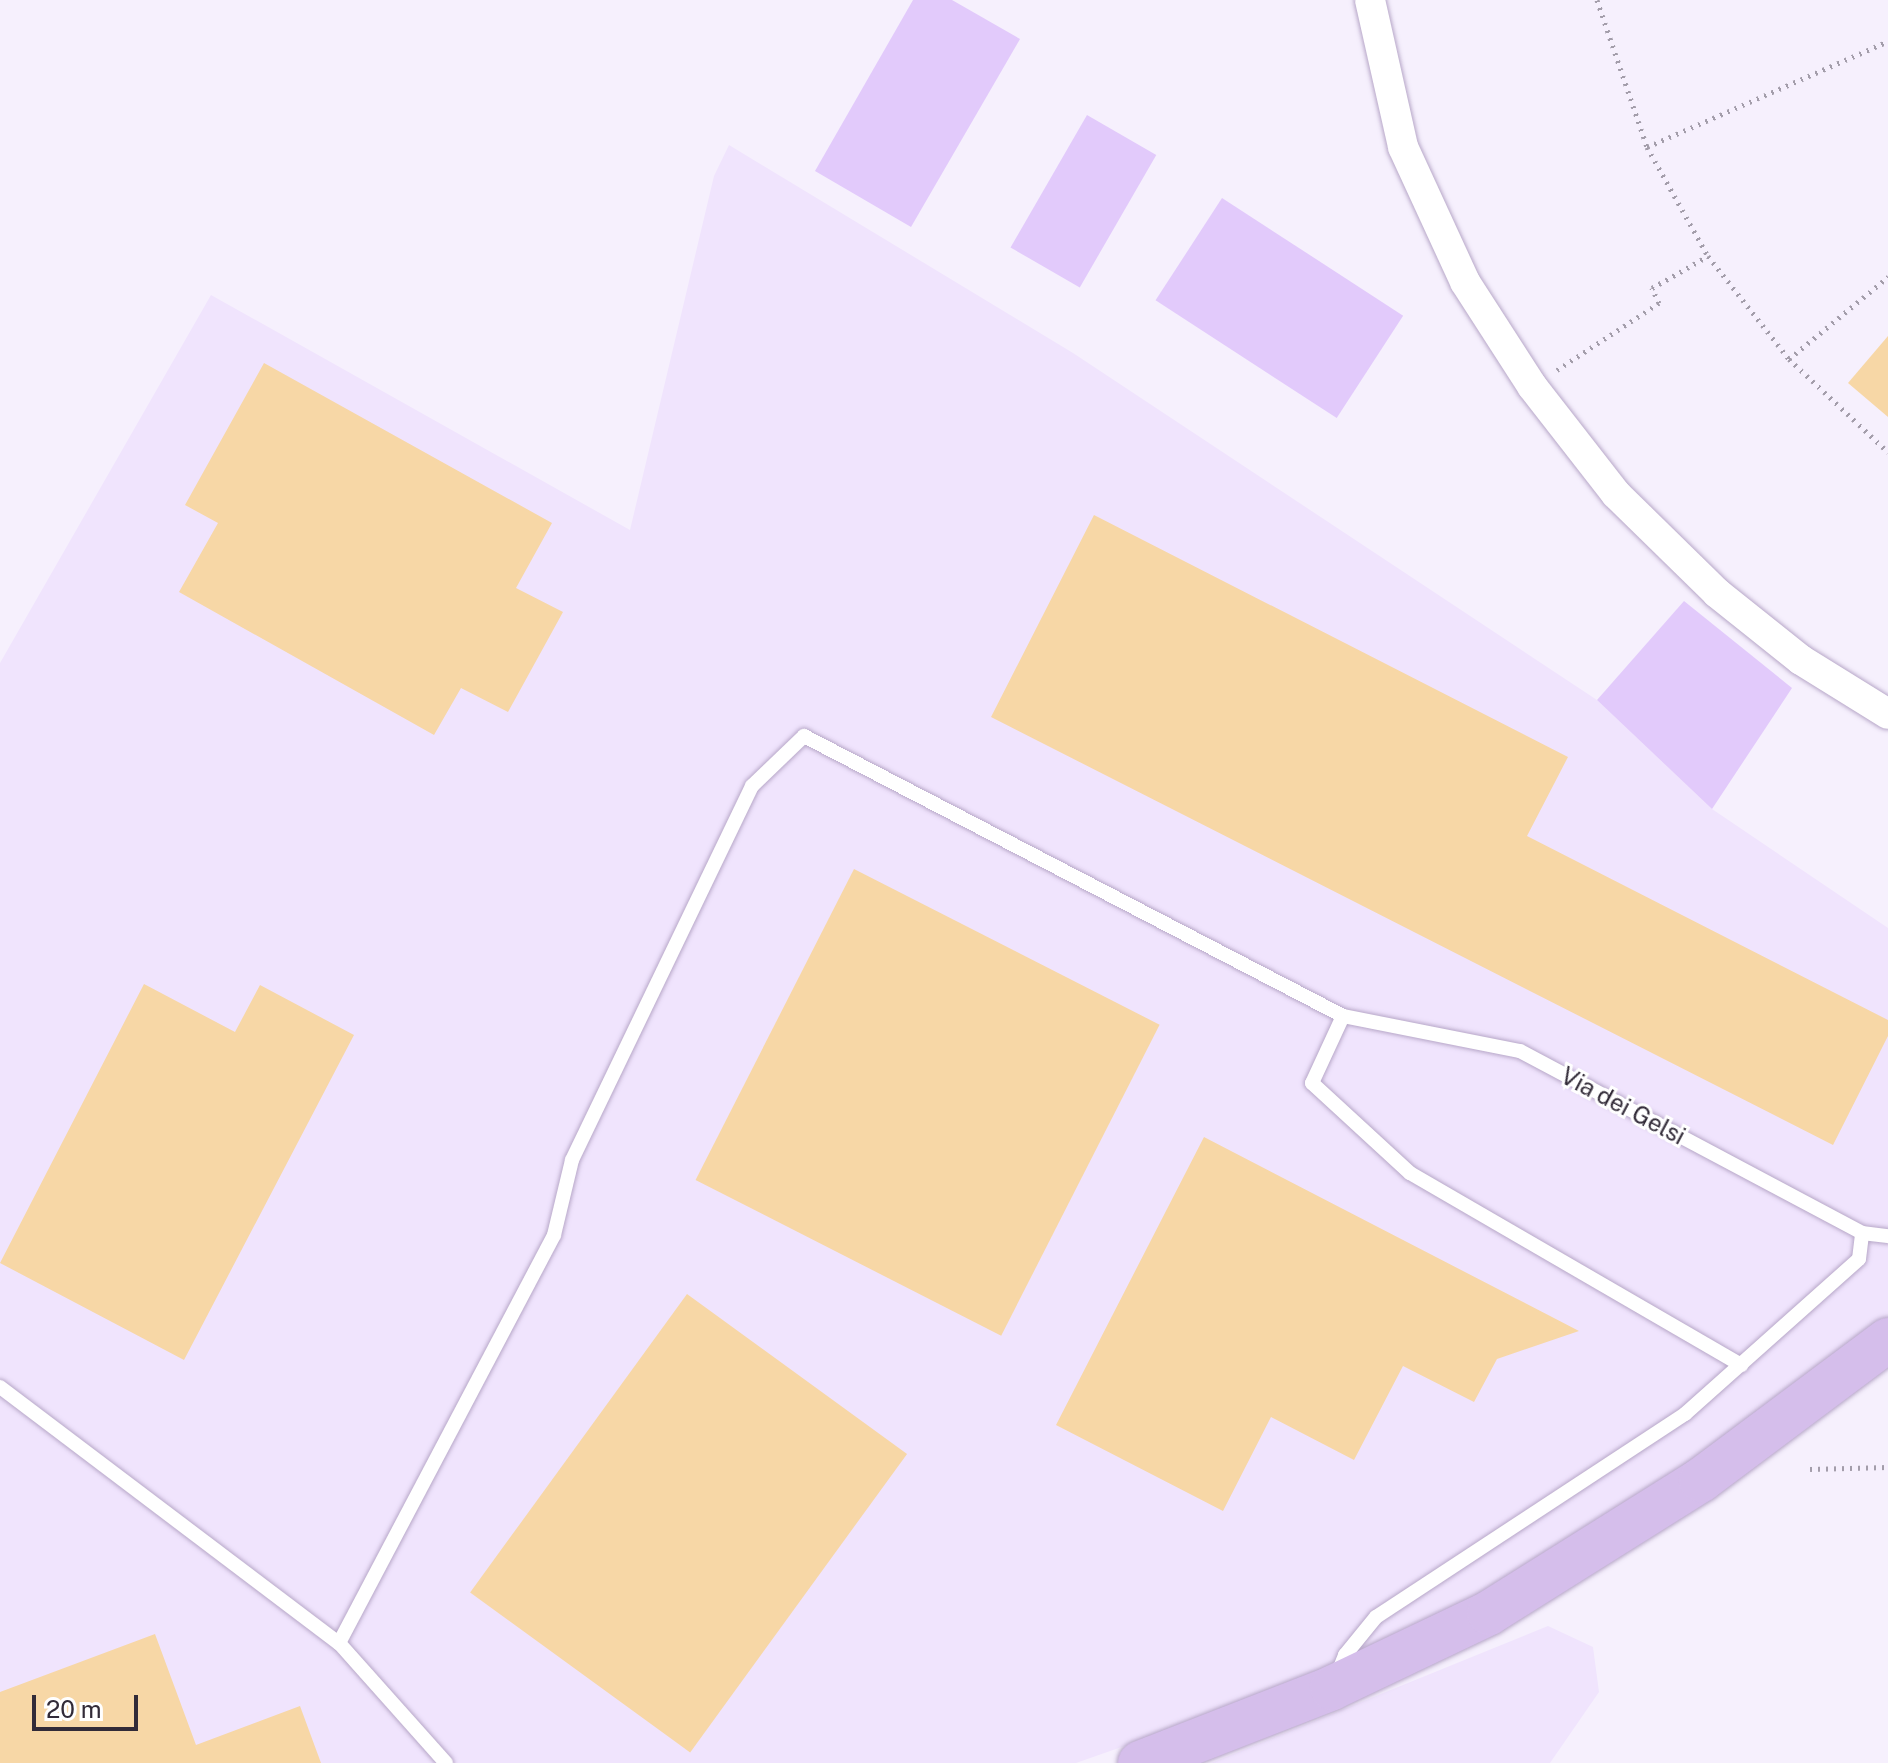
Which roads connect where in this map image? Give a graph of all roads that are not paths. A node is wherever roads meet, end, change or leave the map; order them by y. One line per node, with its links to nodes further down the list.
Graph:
1 (1370, 0): 2 (street)
2 (1888, 714)
3 (1343, 1016): 4 (lane, Via dei Gelsi); 7 (lane); 9 (lane, Via dei Gelsi)
4 (1862, 1233): 5 (lane, Via dei Gelsi); 7 (lane)
5 (1888, 1236)
6 (1888, 1340): 10 (main road)
7 (1741, 1365): 10 (lane)
8 (0, 1387): 9 (lane)
9 (339, 1643): 11 (lane)
10 (1332, 1688): 12 (main road)
11 (446, 1763)
12 (1140, 1763)

